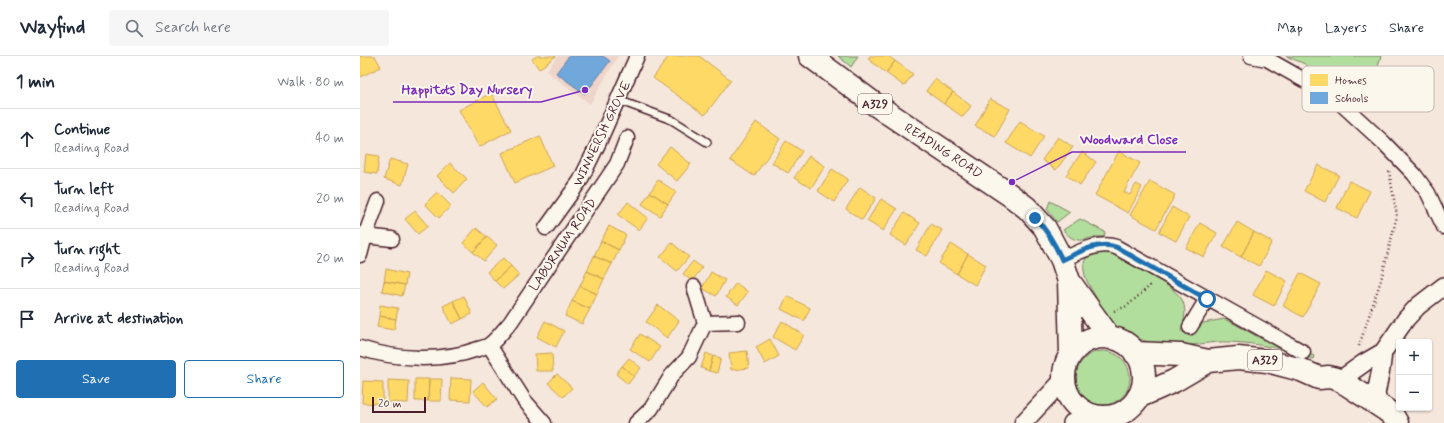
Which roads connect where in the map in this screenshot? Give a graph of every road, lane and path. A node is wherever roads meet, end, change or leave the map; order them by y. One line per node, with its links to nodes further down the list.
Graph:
1 (637, 56): 5 (street, WINNERSH GROVE)
2 (810, 56): 16 (main road, READING ROAD / A329)
3 (1251, 56): 4 (street)
4 (1302, 79)
5 (618, 100): 8 (lane); 12 (street, WINNERSH GROVE)
6 (1350, 112): 9 (street)
7 (627, 138): 27 (street, LABURNUM ROAD)
8 (707, 142)
9 (1384, 143): 11 (street); 30 (path)
10 (378, 201): 13 (street)
11 (1444, 227)
12 (546, 228)
13 (365, 236): 14 (street); 15 (street)
14 (392, 239)
15 (360, 255)
16 (1062, 260): 17 (main road, READING ROAD / A329); 21 (street)
17 (1069, 281): 26 (main road, READING ROAD / A329); 33 (main road, READING ROAD / A329)
18 (1152, 284): 22 (path)
19 (1444, 286): 31 (street)
20 (694, 287): 24 (street)
21 (1207, 299): 25 (street); 29 (street)
22 (1107, 314)
23 (738, 322): 24 (street)
24 (705, 323): 41 (street)
25 (1190, 327)
26 (1110, 338): 32 (main road); 33 (main road)
27 (489, 345): 28 (street, LABURNUM ROAD); 40 (street)
28 (360, 348)
29 (1303, 352)
30 (1357, 352)
31 (1383, 352): 36 (street); 38 (street)
32 (1135, 353): 34 (main road, A329); 37 (main road)
33 (1071, 354): 35 (main road)
34 (1208, 361): 36 (main road, A329); 37 (main road, A329)
35 (1064, 379): 39 (main road); 42 (street)
36 (1330, 379): 38 (main road, A329)
37 (1138, 397): 39 (main road)
38 (1382, 414): 44 (main road, A329)
39 (1094, 416): 43 (street)
40 (544, 423)
41 (636, 423)
42 (1023, 423)
43 (1072, 423)
44 (1397, 423)

